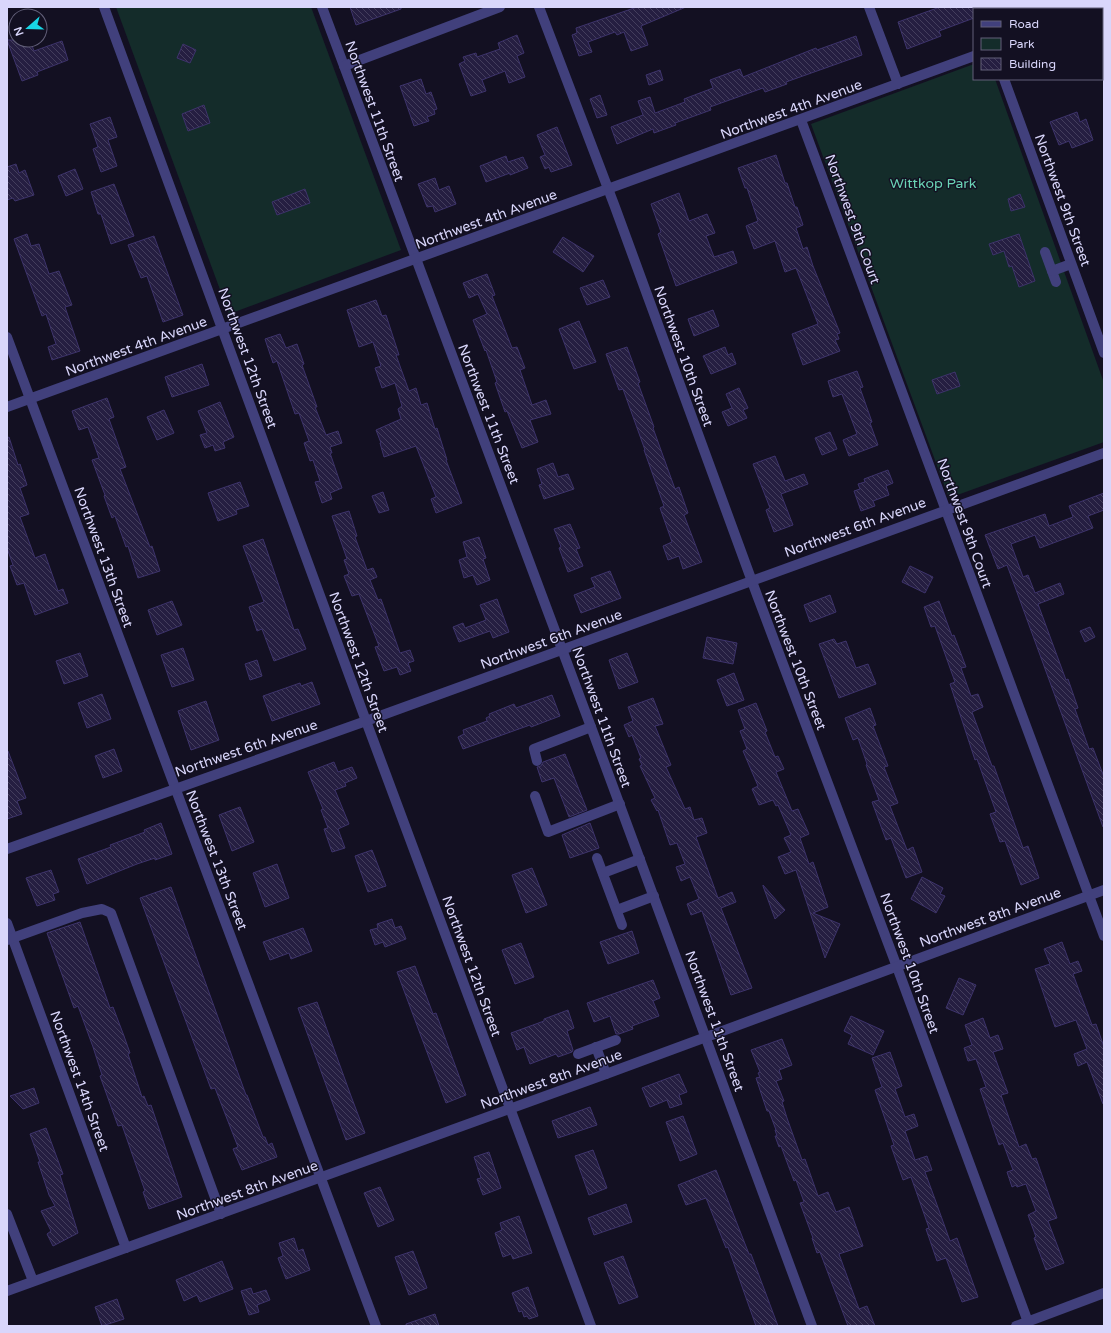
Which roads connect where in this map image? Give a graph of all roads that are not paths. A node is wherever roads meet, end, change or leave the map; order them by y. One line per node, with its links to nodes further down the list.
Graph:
1 (104, 7): 17 (street, Northwest 12th Street)
2 (322, 7): 7 (street, Northwest 11th Street)
3 (500, 7): 7 (street)
4 (539, 7): 11 (street, Northwest 10th Street)
5 (869, 7): 9 (street)
6 (973, 56): 9 (street, Northwest 4th Avenue)
7 (344, 66): 13 (street, Northwest 11th Street)
8 (1004, 80): 14 (street, Northwest 9th Street)
9 (898, 84): 10 (street, Northwest 4th Avenue)
10 (801, 120): 11 (street, Northwest 4th Avenue); 23 (street, Northwest 9th Court)
11 (608, 190): 13 (street, Northwest 4th Avenue); 24 (street, Northwest 10th Street)
12 (1045, 252): 15 (street)
13 (416, 259): 17 (street, Northwest 4th Avenue); 25 (street, Northwest 11th Street)
14 (1071, 264): 15 (street); 19 (street, Northwest 9th Street)
15 (1052, 271): 16 (street)
16 (1056, 282)
17 (223, 330): 20 (street, Northwest 4th Avenue); 26 (street, Northwest 12th Street)
18 (7, 337): 20 (street, Northwest 13th Street)
19 (1104, 353)
20 (30, 399): 21 (street, Northwest 4th Avenue); 29 (street, Northwest 13th Street)
21 (7, 407)
22 (1104, 453): 23 (street, Northwest 6th Avenue)
23 (945, 510): 24 (street, Northwest 6th Avenue); 37 (street, Northwest 9th Court)
24 (751, 580): 25 (street, Northwest 6th Avenue); 44 (street, Northwest 10th Street)
25 (562, 650): 26 (street, Northwest 6th Avenue); 27 (street, Northwest 11th Street)
26 (366, 721): 29 (street, Northwest 6th Avenue); 50 (street, Northwest 12th Street)
27 (591, 727): 28 (street); 31 (street, Northwest 11th Street)
28 (538, 761)
29 (175, 788): 32 (street, Northwest 6th Avenue); 51 (street, Northwest 13th Street)
30 (535, 796): 31 (street)
31 (620, 804): 34 (street, Northwest 11th Street)
32 (7, 849)
33 (597, 858): 35 (street)
34 (640, 859): 35 (street); 38 (street, Northwest 11th Street)
35 (603, 873): 39 (street)
36 (1104, 890): 37 (street, Northwest 8th Avenue)
37 (1089, 895): 42 (street, Northwest 9th Court); 44 (street, Northwest 8th Avenue)
38 (654, 896): 39 (street); 45 (street, Northwest 11th Street)
39 (617, 910): 41 (street)
40 (7, 923): 43 (street, Northwest 14th Street)
41 (622, 925)
42 (1104, 936)
43 (10, 939): 53 (street); 54 (street, Northwest 14th Street)
44 (897, 967): 45 (street, Northwest 8th Avenue); 58 (street, Northwest 10th Street)
45 (707, 1037): 49 (street, Northwest 8th Avenue); 61 (street, Northwest 11th Street)
46 (616, 1040): 47 (street)
47 (596, 1047): 48 (street); 49 (street)
48 (578, 1054)
49 (606, 1074): 50 (street, Northwest 8th Avenue)
50 (510, 1109): 51 (street, Northwest 8th Avenue); 60 (street, Northwest 12th Street)
51 (322, 1178): 53 (street, Northwest 8th Avenue); 59 (street, Northwest 13th Street)
52 (7, 1214): 55 (street)
53 (221, 1214): 54 (street, Northwest 8th Avenue)
54 (126, 1248): 55 (street, Northwest 8th Avenue)
55 (34, 1281): 56 (street, Northwest 8th Avenue)
56 (7, 1291)
57 (1104, 1292): 58 (street)
58 (1028, 1322): 62 (street)
59 (376, 1326)
60 (591, 1326)
61 (812, 1326)
62 (1016, 1326)

